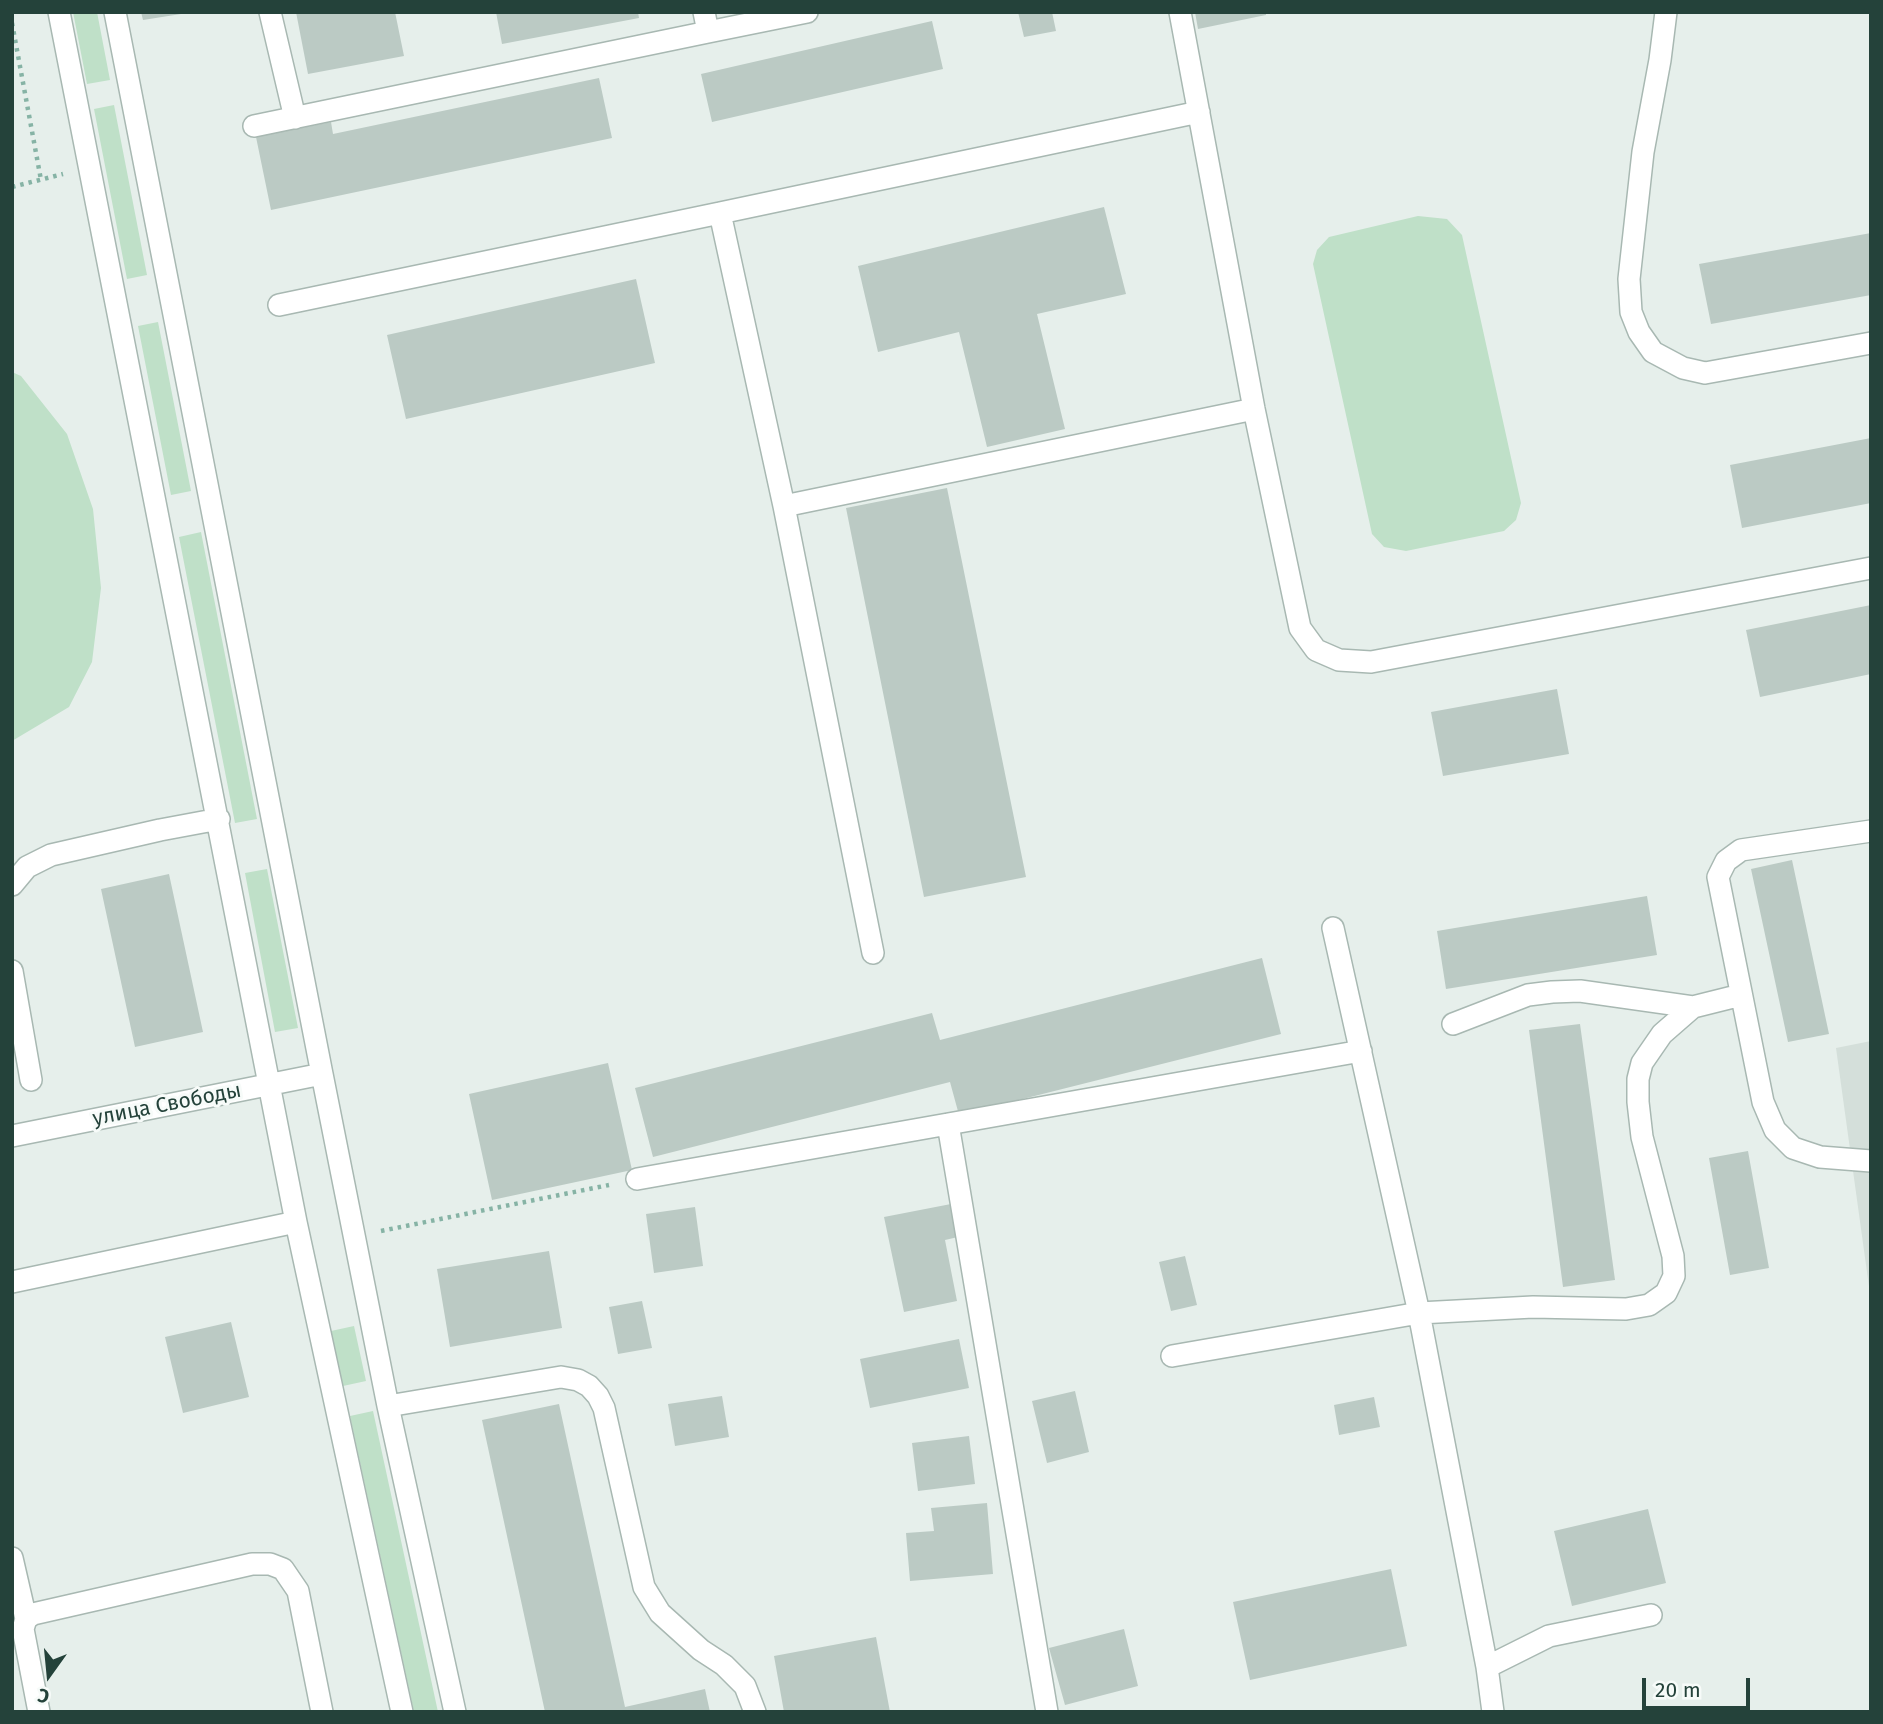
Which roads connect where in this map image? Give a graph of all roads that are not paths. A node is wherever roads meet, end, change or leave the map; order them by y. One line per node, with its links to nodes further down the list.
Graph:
1 (59, 12): 17 (street)
2 (115, 12): 27 (street)
3 (270, 12): 9 (street)
4 (807, 12): 7 (street)
5 (1180, 12): 8 (street)
6 (1666, 12): 13 (street)
7 (706, 22): 9 (street)
8 (1199, 112): 11 (street); 14 (street)
9 (295, 118): 10 (street)
10 (254, 127)
11 (720, 213): 12 (street); 15 (street)
12 (279, 305)
13 (1871, 343)
14 (1255, 409): 15 (street); 16 (street)
15 (784, 506): 21 (street)
16 (1871, 568)
17 (219, 819): 19 (street); 29 (street)
18 (1871, 831): 23 (street)
19 (12, 885)
20 (1333, 928): 26 (street)
21 (873, 953)
22 (12, 971): 28 (street)
23 (1741, 995): 24 (street); 32 (street)
24 (1693, 1007): 25 (street); 36 (street)
25 (1453, 1024)
26 (1361, 1051): 30 (street); 36 (street)
27 (322, 1074): 29 (street, улица Свободы); 38 (street)
28 (31, 1080)
29 (270, 1084): 31 (street, улица Свободы); 34 (street)
30 (948, 1124): 33 (street); 48 (street)
31 (12, 1136)
32 (1871, 1161)
33 (637, 1179)
34 (296, 1222): 35 (street); 45 (street)
35 (12, 1282)
36 (1419, 1313): 37 (street); 42 (street)
37 (1172, 1356)
38 (388, 1406): 46 (street); 47 (street)
39 (12, 1558): 41 (street)
40 (1650, 1615): 42 (street)
41 (26, 1619): 43 (street); 44 (street)
42 (1487, 1667): 49 (street)
43 (38, 1712)
44 (322, 1712)
45 (402, 1712)
46 (455, 1712)
47 (755, 1712)
48 (1047, 1712)
49 (1493, 1712)

